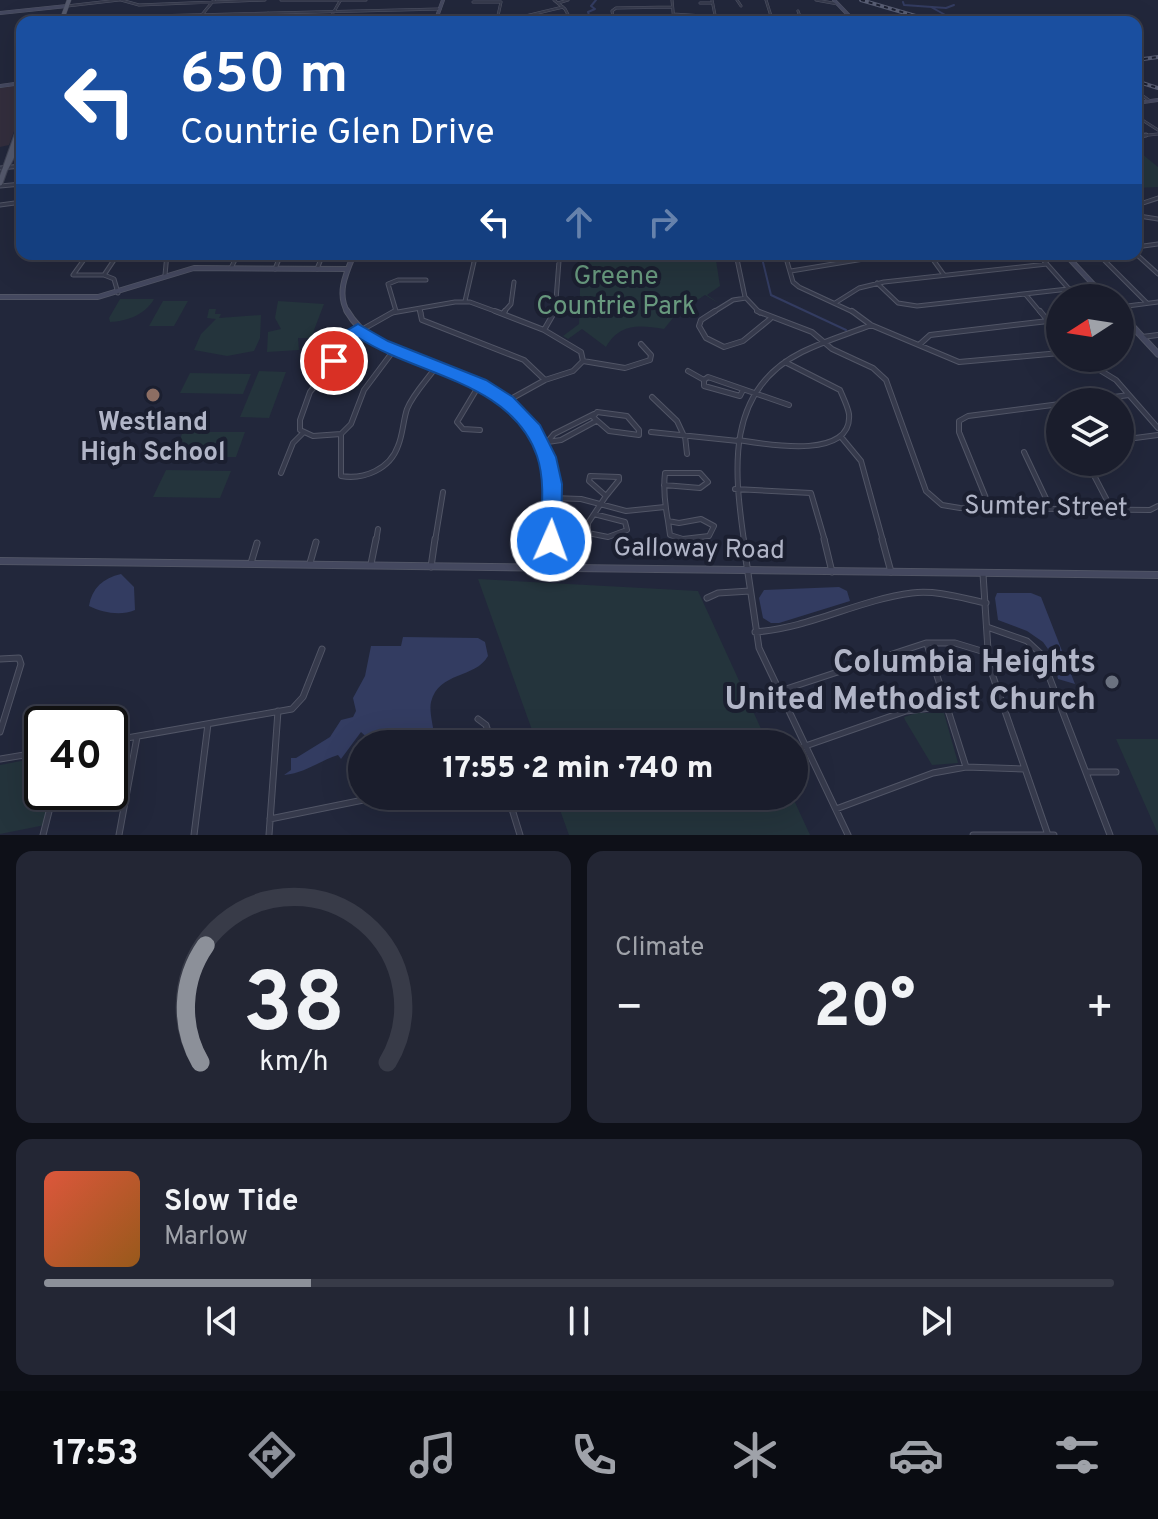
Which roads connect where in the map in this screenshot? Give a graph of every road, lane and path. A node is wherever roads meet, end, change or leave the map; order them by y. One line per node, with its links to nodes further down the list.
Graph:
1 (72, 0): 19 (main road)
2 (120, 0): 14 (street); 19 (street)
3 (265, 0): 14 (street)
4 (281, 0): 11 (street)
5 (366, 0): 11 (street)
6 (443, 0): 23 (street)
7 (568, 0): 13 (street)
8 (672, 0): 22 (street)
9 (737, 0): 20 (street)
10 (816, 0): 17 (street)
11 (340, 1): 24 (street)
12 (501, 1): 15 (street)
13 (556, 1): 21 (street)
14 (213, 2): 28 (street)
15 (473, 2)
16 (712, 2): 18 (street); 30 (street)
17 (836, 2)
18 (700, 3)
19 (69, 6): 26 (street); 31 (main road)
20 (741, 6)
21 (563, 7): 36 (street); 37 (street)
22 (672, 7): 29 (street); 38 (street)
23 (440, 9): 24 (street); 35 (street)
24 (334, 11): 27 (street); 34 (street)
25 (798, 11): 40 (street)
26 (0, 13)
27 (268, 13): 28 (street); 33 (street)
28 (202, 14): 32 (street)
29 (673, 14): 30 (street)
30 (715, 15): 39 (street)
31 (66, 16)
32 (163, 16)
33 (266, 16)
34 (331, 16)
35 (437, 16)
36 (530, 16)
37 (569, 16)
38 (614, 16)
39 (720, 16)
40 (800, 16)
41 (0, 78): 42 (street)
42 (2, 86)
43 (1142, 94): 45 (street)
44 (1158, 100): 45 (street)
45 (1151, 101): 46 (street)
46 (1142, 102)
47 (16, 146): 48 (main road)
48 (3, 168): 49 (main road)
49 (0, 182)
50 (1142, 259): 73 (street)
51 (84, 260): 74 (street)
52 (114, 260): 74 (street)
53 (166, 260): 75 (street)
54 (235, 260): 68 (street)
55 (279, 260): 69 (street)
56 (321, 260): 70 (street)
57 (352, 260): 71 (street)
58 (474, 260): 87 (street)
59 (558, 260): 101 (street)
60 (737, 260): 86 (street)
61 (787, 260): 72 (street)
62 (852, 260): 72 (street)
63 (933, 260): 76 (street)
64 (1043, 260): 67 (street)
65 (1071, 260): 81 (street)
66 (1104, 260): 90 (street)
67 (1047, 264): 76 (street); 80 (street)
68 (231, 268): 69 (street); 75 (street)
69 (275, 269): 70 (street)
70 (317, 269): 71 (street)
71 (348, 269): 100 (street)
72 (790, 271): 89 (street)
73 (1158, 274)
74 (104, 275): 83 (street)
75 (165, 275): 83 (street)
76 (944, 275): 79 (street)
77 (426, 280): 93 (street)
78 (514, 282): 94 (street)
79 (877, 283): 84 (street); 89 (street)
80 (1065, 284)
81 (1093, 284)
82 (1046, 292): 84 (street)
83 (118, 293): 85 (street)
84 (1025, 295): 96 (street)
85 (0, 297)
86 (746, 298): 95 (street); 95 (street)
87 (464, 302): 92 (street); 94 (street)
88 (1158, 302): 90 (street)
89 (835, 303): 98 (street)
90 (1147, 303): 91 (street)
91 (1134, 305)
92 (420, 309): 93 (street); 115 (street)
93 (396, 311): 100 (street)
94 (503, 314): 101 (street)
95 (770, 319): 104 (street)
96 (1046, 319)
97 (1046, 321): 106 (street)
98 (871, 325): 104 (street); 106 (street)
99 (1134, 328): 103 (street)
100 (358, 330): 107 (street); 131 (street)
101 (544, 330): 110 (street)
102 (1158, 335): 103 (street)
103 (1142, 337): 108 (street)
104 (825, 342): 111 (street); 152 (street, Sumter Street)
105 (641, 344): 110 (street)
106 (919, 345): 109 (street)
107 (394, 350): 112 (street); 132 (street)
108 (1158, 354)
109 (1046, 355)
110 (583, 361): 115 (street)
111 (785, 362): 120 (street); 135 (street)
112 (436, 367): 117 (street); 132 (street)
113 (688, 371): 116 (street)
114 (1103, 372): 118 (street)
115 (545, 380): 123 (street)
116 (704, 380): 119 (street); 119 (street)
117 (479, 385): 123 (street); 129 (street)
118 (1123, 388)
119 (743, 390): 120 (street)
120 (754, 395): 124 (street); 138 (street)
121 (652, 397): 134 (street)
122 (1134, 400): 128 (street)
123 (507, 401): 139 (street)
124 (789, 405)
125 (1046, 406): 152 (street)
126 (594, 414): 127 (street); 127 (street); 137 (street)
127 (596, 421): 137 (street)
128 (1158, 428)
129 (480, 430)
130 (651, 432): 134 (street)
131 (303, 433): 132 (street); 142 (street)
132 (341, 434)
133 (1158, 435): 136 (street)
134 (685, 436): 138 (street); 141 (street)
135 (842, 438): 138 (street); 168 (street)
136 (1134, 438)
137 (549, 440): 139 (street)
138 (738, 441): 145 (street)
139 (541, 443): 148 (street)
140 (1024, 452): 153 (street)
141 (687, 454)
142 (281, 473)
143 (1094, 476): 154 (street)
144 (664, 485): 144 (street); 151 (street)
145 (735, 489): 166 (street); 167 (street)
146 (443, 492): 164 (street)
147 (606, 496): 147 (street); 149 (street)
148 (552, 498): 149 (street); 165 (street)
149 (600, 505): 151 (street); 155 (street)
150 (1158, 506): 154 (street, Sumter Street)
151 (665, 507): 156 (street)
152 (990, 508): 153 (street, Sumter Street)
153 (1051, 509): 154 (street, Sumter Street)
154 (1112, 510)
155 (594, 514): 155 (street)
156 (668, 521): 156 (street)
157 (378, 529): 163 (street)
158 (316, 542): 162 (street)
159 (257, 543): 161 (street)
160 (0, 561): 161 (street, Galloway Road)
161 (250, 565): 162 (street, Galloway Road)
162 (310, 566): 163 (street, Galloway Road)
163 (371, 566): 164 (street, Galloway Road)
164 (431, 567): 165 (street, Galloway Road)
165 (549, 569): 166 (street, Galloway Road)
166 (747, 571): 167 (street, Galloway Road); 171 (street)
167 (832, 572): 168 (street, Galloway Road)
168 (891, 572): 169 (street, Galloway Road)
169 (983, 574): 170 (street, Galloway Road); 173 (street)
170 (1158, 575)
171 (750, 591): 172 (street); 175 (street)
172 (707, 598)
173 (986, 604): 174 (street); 175 (street)
174 (987, 627): 178 (street); 196 (street)
175 (755, 632): 180 (street)
176 (926, 643): 178 (street); 180 (street); 181 (street)
177 (322, 649): 182 (street)
178 (988, 653): 195 (street)
179 (0, 659): 187 (street)
180 (778, 691): 186 (street)
181 (947, 706): 190 (street); 194 (street)
182 (278, 711): 184 (street); 202 (street)
183 (478, 719): 185 (street)
184 (208, 724): 188 (street); 205 (street)
185 (488, 730)
186 (797, 730)
187 (0, 732)
188 (137, 737): 189 (street); 204 (street)
189 (128, 738)
190 (808, 745)
191 (808, 752): 199 (street)
192 (24, 755): 193 (street)
193 (0, 759)
194 (966, 767): 195 (street); 199 (street)
195 (1024, 769): 210 (street)
196 (1086, 772): 197 (street); 212 (street)
197 (1116, 772)
198 (348, 803): 202 (street)
199 (836, 809): 208 (street)
200 (49, 810): 203 (street)
201 (512, 810): 207 (street)
202 (270, 819): 206 (street)
203 (43, 835)
204 (119, 835)
205 (194, 835)
206 (269, 835)
207 (520, 835)
208 (848, 835)
209 (975, 835): 210 (street)
210 (1048, 835): 211 (street)
211 (1054, 835)
212 (1110, 835)

